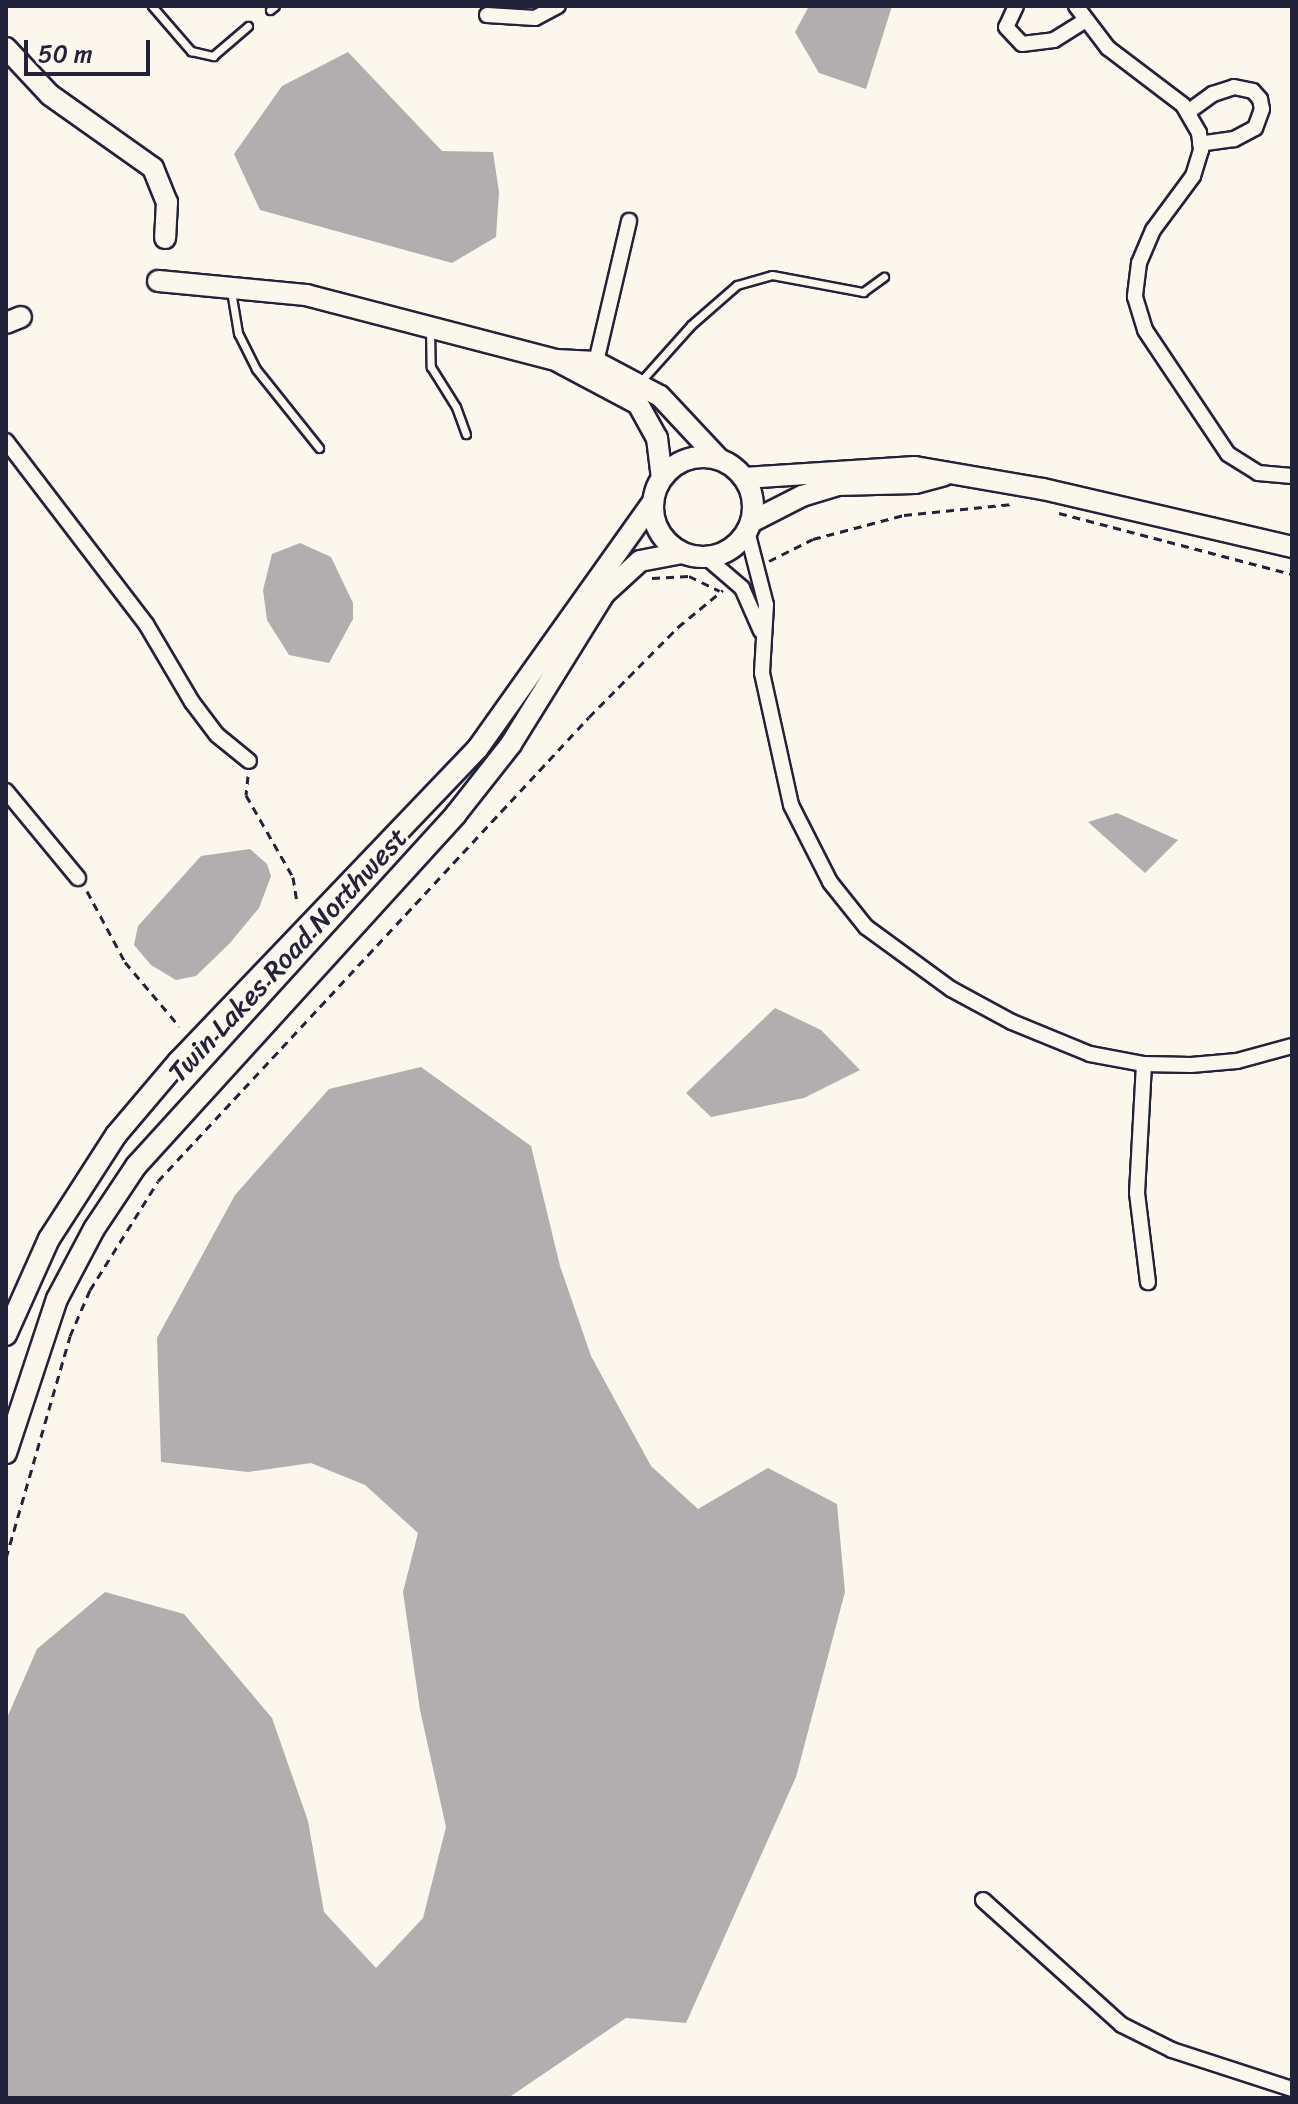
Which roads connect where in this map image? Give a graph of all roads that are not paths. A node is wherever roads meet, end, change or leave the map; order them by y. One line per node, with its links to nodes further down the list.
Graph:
1 (152, 6): 7 (lane)
2 (558, 6): 5 (street)
3 (1016, 6): 6 (street)
4 (1076, 6): 6 (street)
5 (487, 15)
6 (1085, 21): 9 (street)
7 (248, 26)
8 (6, 48): 12 (main road)
9 (1188, 112): 10 (street); 10 (street)
10 (1200, 144): 25 (street)
11 (629, 221): 18 (street)
12 (165, 238)
13 (884, 277): 19 (lane)
14 (158, 281): 15 (main road)
15 (230, 285): 16 (main road); 22 (lane)
16 (430, 326): 17 (main road); 20 (lane)
17 (556, 360): 18 (main road); 26 (main road)
18 (596, 362): 19 (main road)
19 (640, 383): 23 (main road)
20 (466, 434)
21 (6, 441): 34 (street)
22 (319, 448)
23 (719, 459): 26 (main road); 27 (main road)
24 (944, 475): 27 (main road); 29 (main road); 30 (main road)
25 (1292, 476)
26 (662, 477): 28 (main road)
27 (744, 478): 29 (main road)
28 (653, 502): 31 (main road); 40 (main road, Twin Lakes Road Northwest)
29 (749, 527): 32 (main road); 33 (street)
30 (1292, 547)
31 (682, 553): 32 (main road); 41 (main road, Twin Lakes Road Northwest)
32 (707, 558): 33 (street)
33 (761, 631): 38 (street)
34 (249, 761)
35 (6, 791): 36 (street)
36 (78, 878)
37 (1292, 1046): 38 (street)
38 (1144, 1064): 39 (street)
39 (1148, 1282)
40 (6, 1335)
41 (6, 1453)
42 (983, 1900): 43 (street)
43 (1292, 2089)

